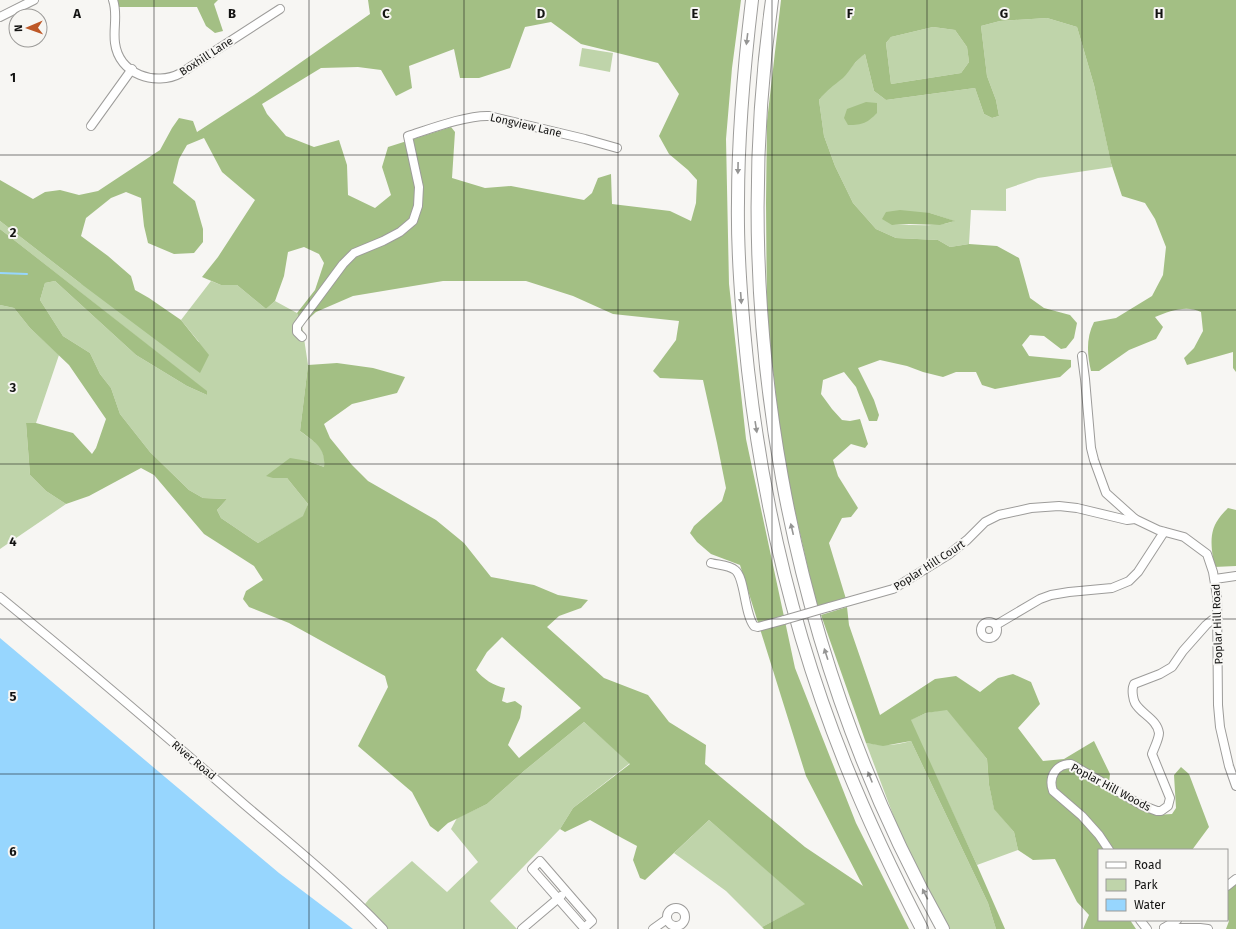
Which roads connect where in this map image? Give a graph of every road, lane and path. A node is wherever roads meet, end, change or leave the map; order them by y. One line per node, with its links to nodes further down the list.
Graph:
1 (34, 0): 6 (street)
2 (113, 0): 7 (street, Boxhill Lane)
3 (752, 0): 33 (highway, one-way to 33)
4 (772, 0): 34 (highway, one-way to 4)
5 (280, 9): 7 (street, Boxhill Lane)
6 (0, 17)
7 (132, 70): 8 (street)
8 (91, 126)
9 (617, 148): 10 (street, Longview Lane)
10 (302, 337)
11 (1082, 356): 12 (street, Poplar Hill Road)
12 (1135, 519): 13 (street, Poplar Hill Road); 14 (street, Poplar Hill Court, bridge)
13 (1164, 532): 16 (street, Poplar Hill Road); 19 (street)
14 (711, 563)
15 (1236, 576): 16 (street)
16 (1215, 578): 18 (street, Poplar Hill Road)
17 (0, 597): 30 (street, River Road)
18 (1218, 620): 20 (street, Poplar Hill Road); 21 (street, Poplar Hill Woods)
19 (996, 625)
20 (1236, 786)
21 (1107, 849)
22 (1236, 878): 23 (street)
23 (1228, 885)
24 (566, 891): 25 (street); 25 (street); 25 (street)
25 (558, 898): 31 (street)
26 (667, 919): 32 (street)
27 (1141, 921): 35 (street)
28 (1176, 921): 36 (street)
29 (1200, 921): 37 (street)
30 (382, 929)
31 (522, 929)
32 (653, 929)
33 (922, 929)
34 (943, 929)
35 (1147, 929)
36 (1164, 929): 37 (street)
37 (1209, 929)

